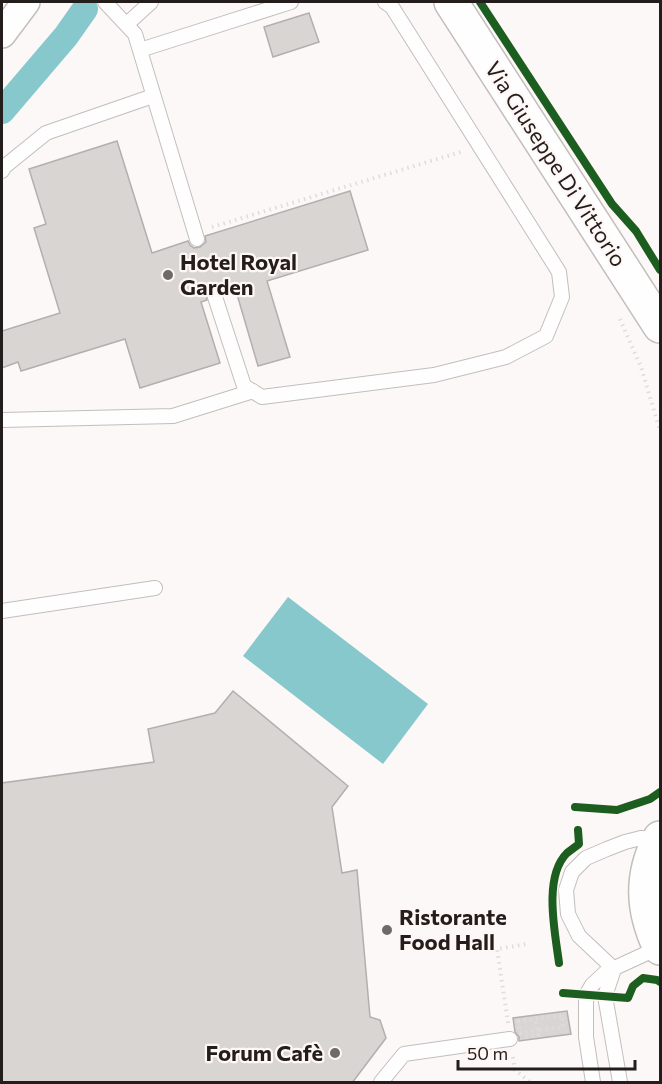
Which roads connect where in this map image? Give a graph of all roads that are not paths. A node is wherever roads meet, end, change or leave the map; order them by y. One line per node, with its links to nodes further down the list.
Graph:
1 (26, 2): 8 (street)
2 (105, 2): 7 (lane)
3 (151, 2): 7 (lane)
4 (291, 2): 9 (lane)
5 (385, 2): 15 (lane)
6 (451, 2): 14 (main road, Via Giuseppe Di Vittorio)
7 (127, 24): 9 (lane)
8 (2, 34)
9 (140, 50): 10 (lane)
10 (153, 96): 11 (lane); 12 (lane)
11 (2, 171)
12 (196, 235)
13 (215, 297): 15 (lane)
14 (660, 326)
15 (253, 391): 16 (lane)
16 (2, 420)
17 (155, 588): 18 (lane)
18 (2, 611)
19 (660, 838): 20 (main road); 21 (lane)
20 (660, 948): 21 (lane)
21 (614, 969): 24 (lane); 25 (lane)
22 (510, 1039): 23 (lane)
23 (381, 1083)
24 (592, 1083)
25 (620, 1083)

